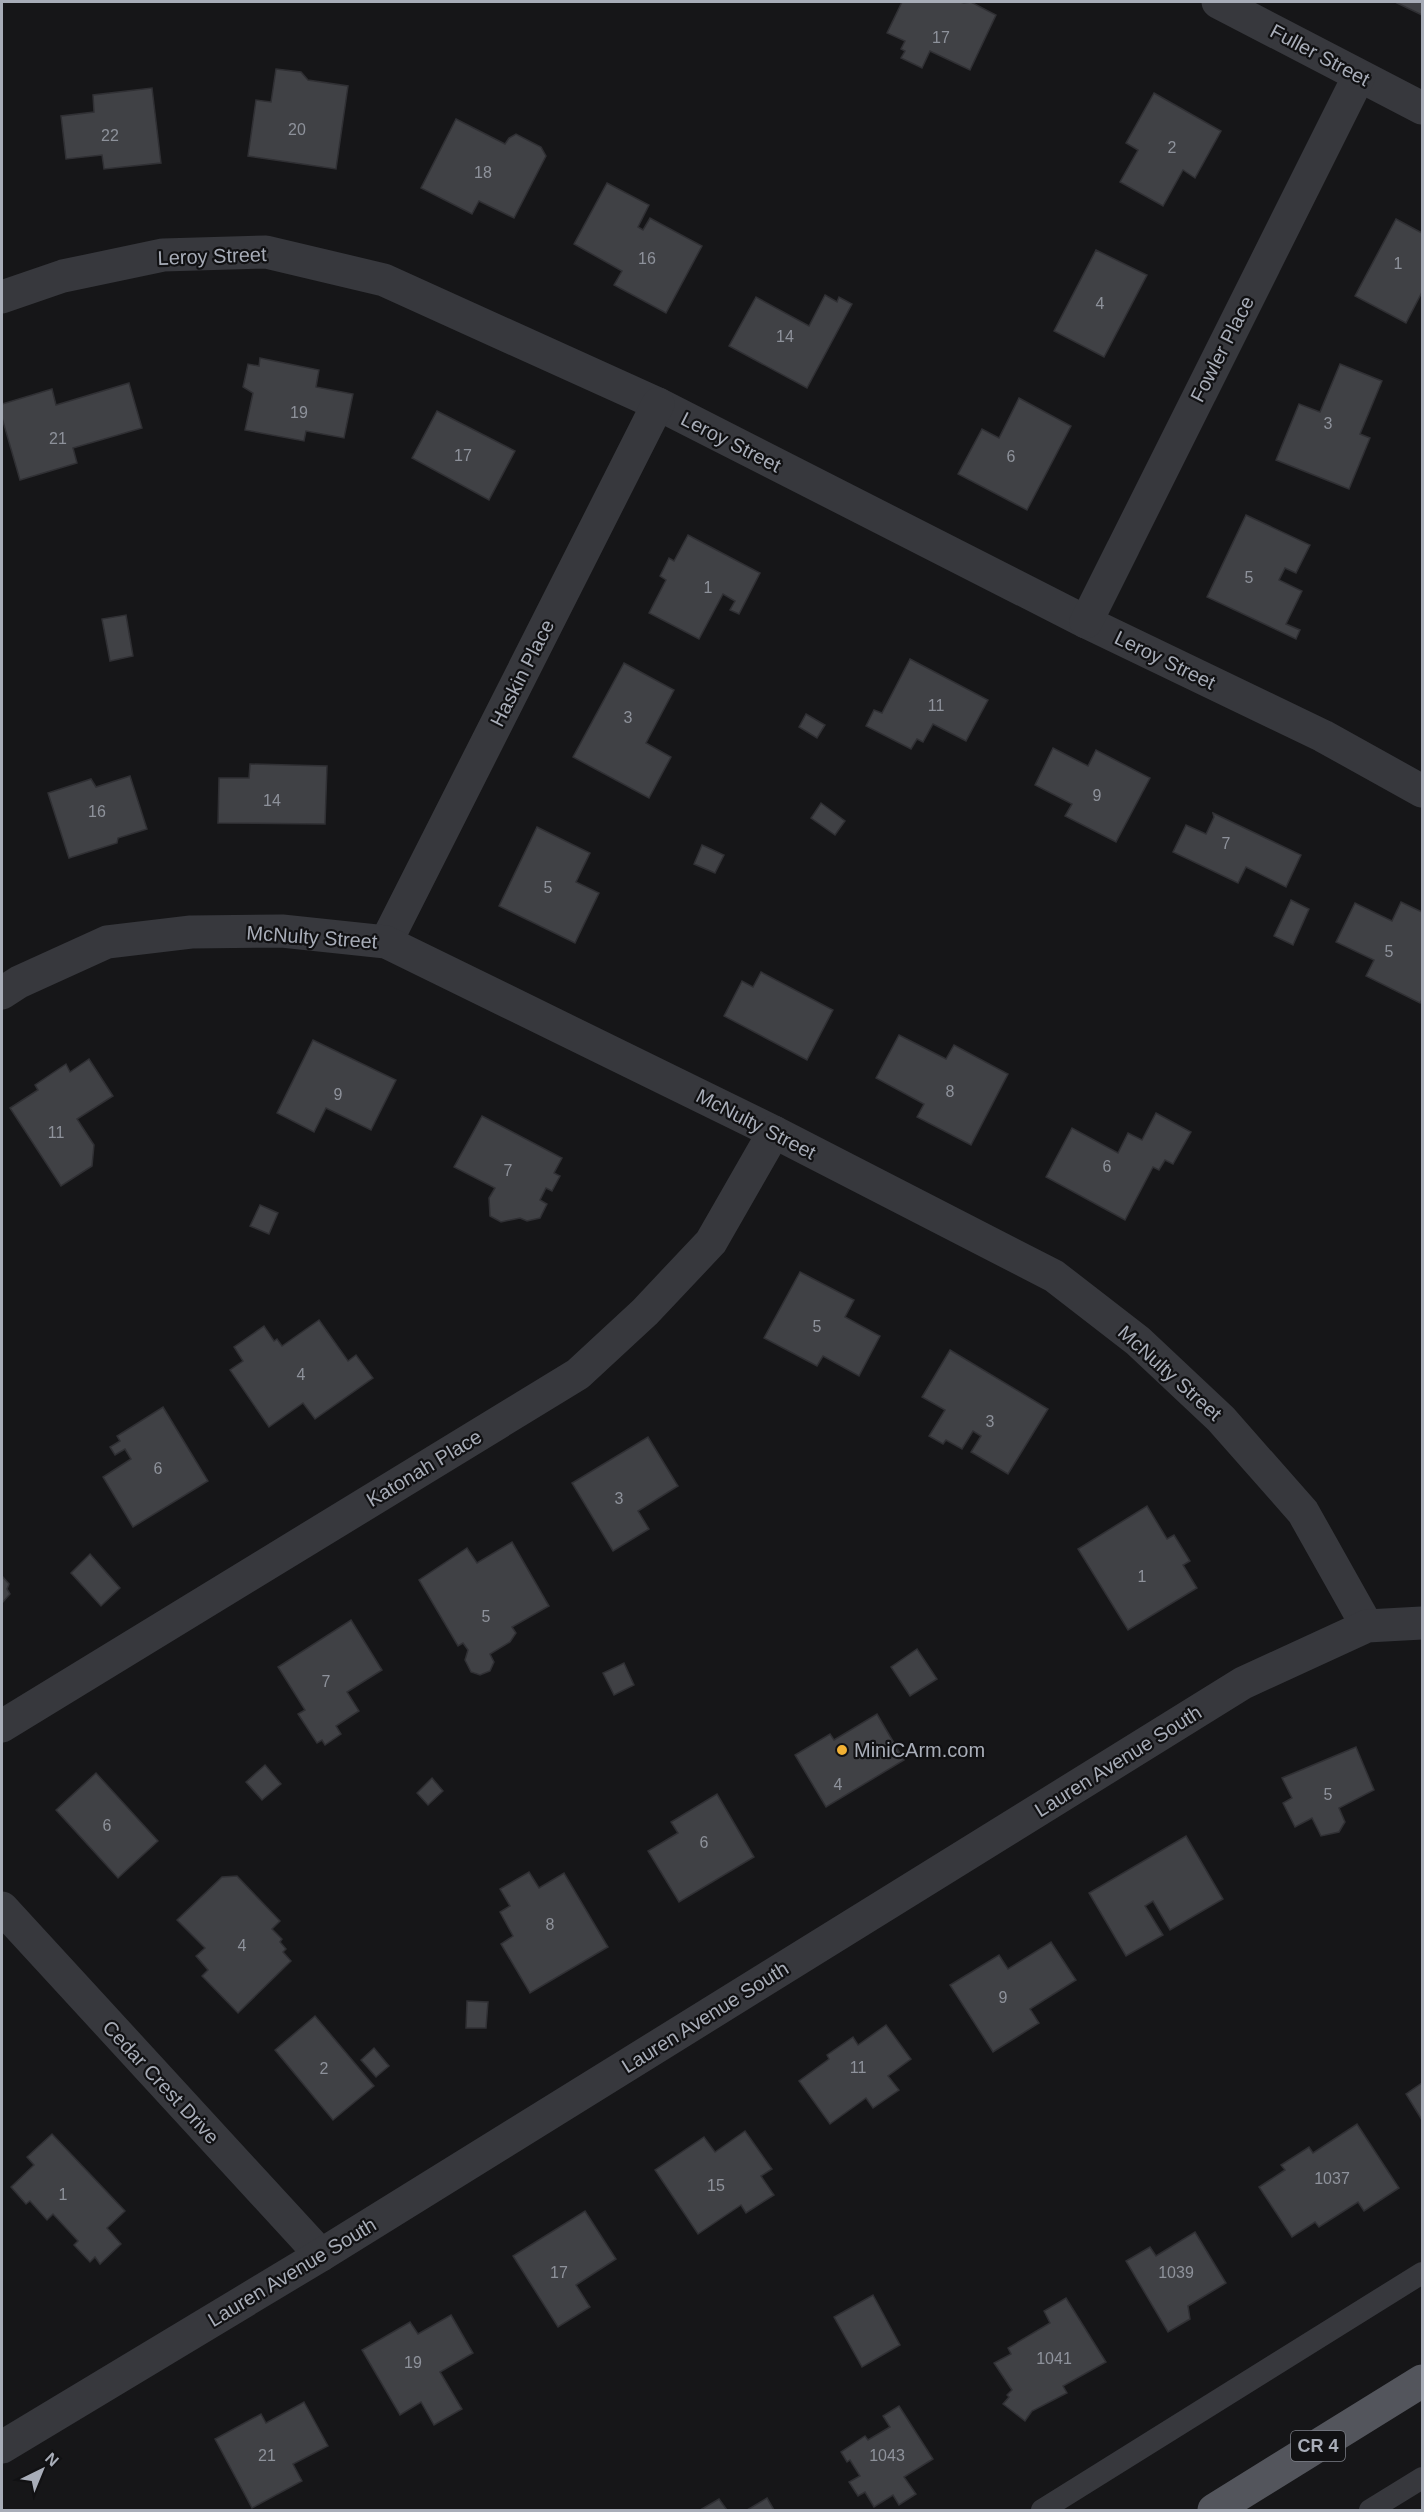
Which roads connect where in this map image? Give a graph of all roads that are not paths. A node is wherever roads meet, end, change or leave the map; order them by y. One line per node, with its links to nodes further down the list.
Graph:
1 (1218, 2): 2 (street, Fuller Street)
2 (1359, 75): 3 (street, Fuller Street); 6 (street, Fowler Place)
3 (1422, 108)
4 (2, 297): 5 (street, Leroy Street)
5 (658, 404): 6 (street, Leroy Street); 8 (street, Haskin Place)
6 (1086, 622): 7 (street, Leroy Street)
7 (1422, 791)
8 (386, 942): 9 (street, McNulty Street); 10 (street, McNulty Street)
9 (2, 993)
10 (774, 1132): 12 (street, McNulty Street); 13 (street, Katonah Place)
11 (1422, 1623): 12 (street, Lauren Avenue South)
12 (1367, 1626): 15 (street, Lauren Avenue South)
13 (2, 1726)
14 (2, 1908): 15 (street, Cedar Crest Drive)
15 (321, 2255): 18 (street, Lauren Avenue South)
16 (1422, 2273): 20 (lane)
17 (1422, 2381): 21 (main road, CR 4)
18 (2, 2447)
19 (1422, 2478): 22 (lane)
20 (1042, 2511)
21 (1214, 2511)
22 (1370, 2511)

